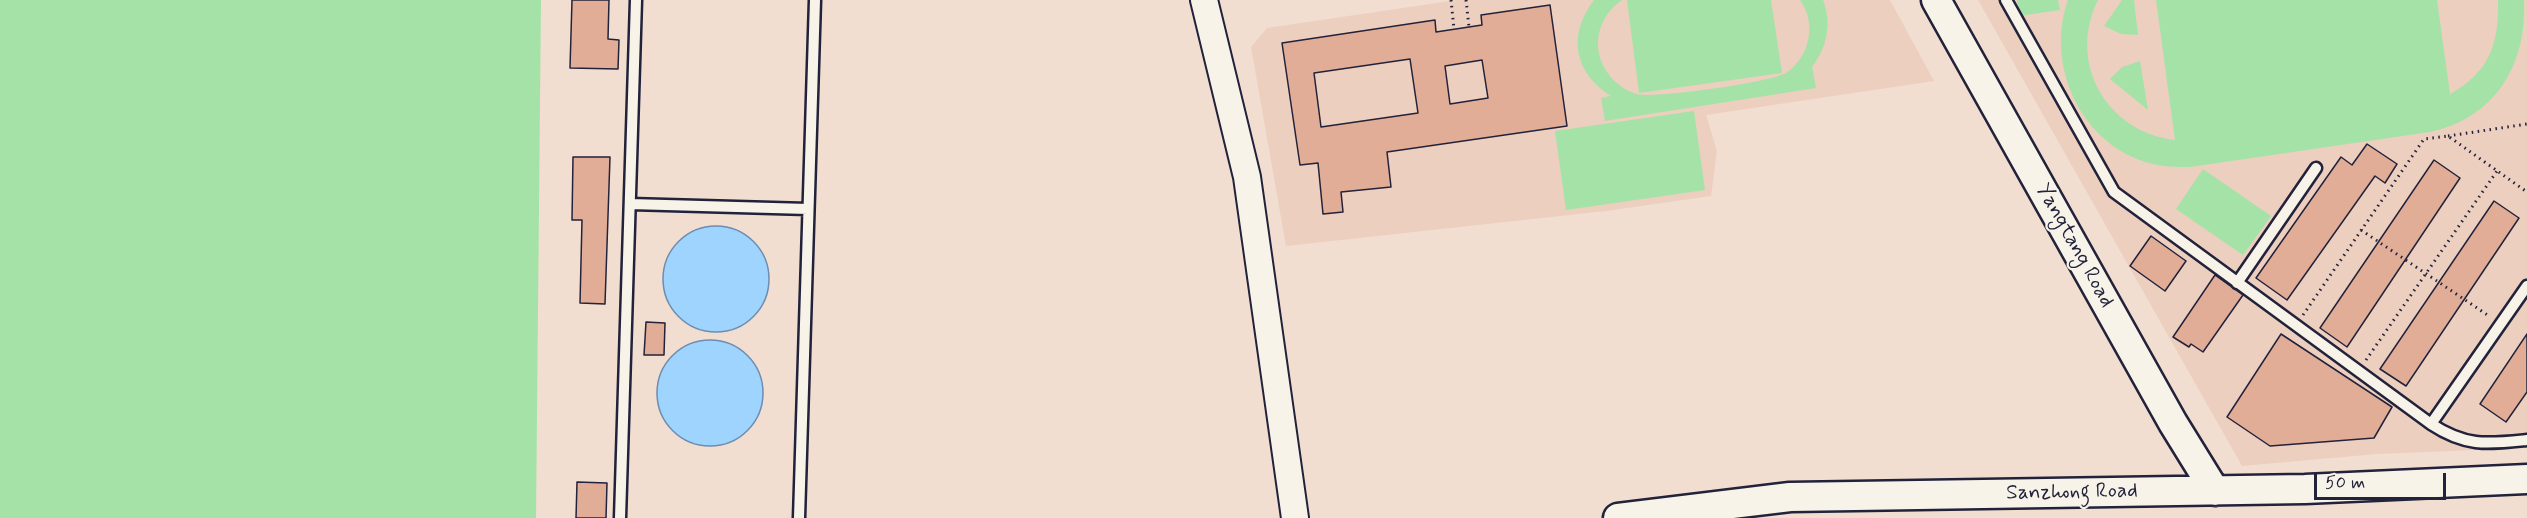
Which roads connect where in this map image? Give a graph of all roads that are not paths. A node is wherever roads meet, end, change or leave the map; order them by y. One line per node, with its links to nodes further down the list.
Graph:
1 (636, 0): 7 (lane)
2 (814, 0): 8 (lane)
3 (1204, 0): 17 (street)
4 (1936, 0): 14 (main road, Yangtang Road)
5 (2006, 0): 9 (lane)
6 (2316, 168): 9 (lane)
7 (630, 204): 8 (lane); 15 (lane)
8 (808, 209): 16 (lane)
9 (2237, 283): 11 (lane)
10 (2527, 286): 11 (lane)
11 (2431, 424): 12 (lane)
12 (2527, 440)
13 (2527, 478): 14 (main road, Sanzhong Road)
14 (2215, 491): 18 (main road, Sanzhong Road)
15 (620, 518)
16 (799, 518)
17 (1295, 518)
18 (1618, 518)

